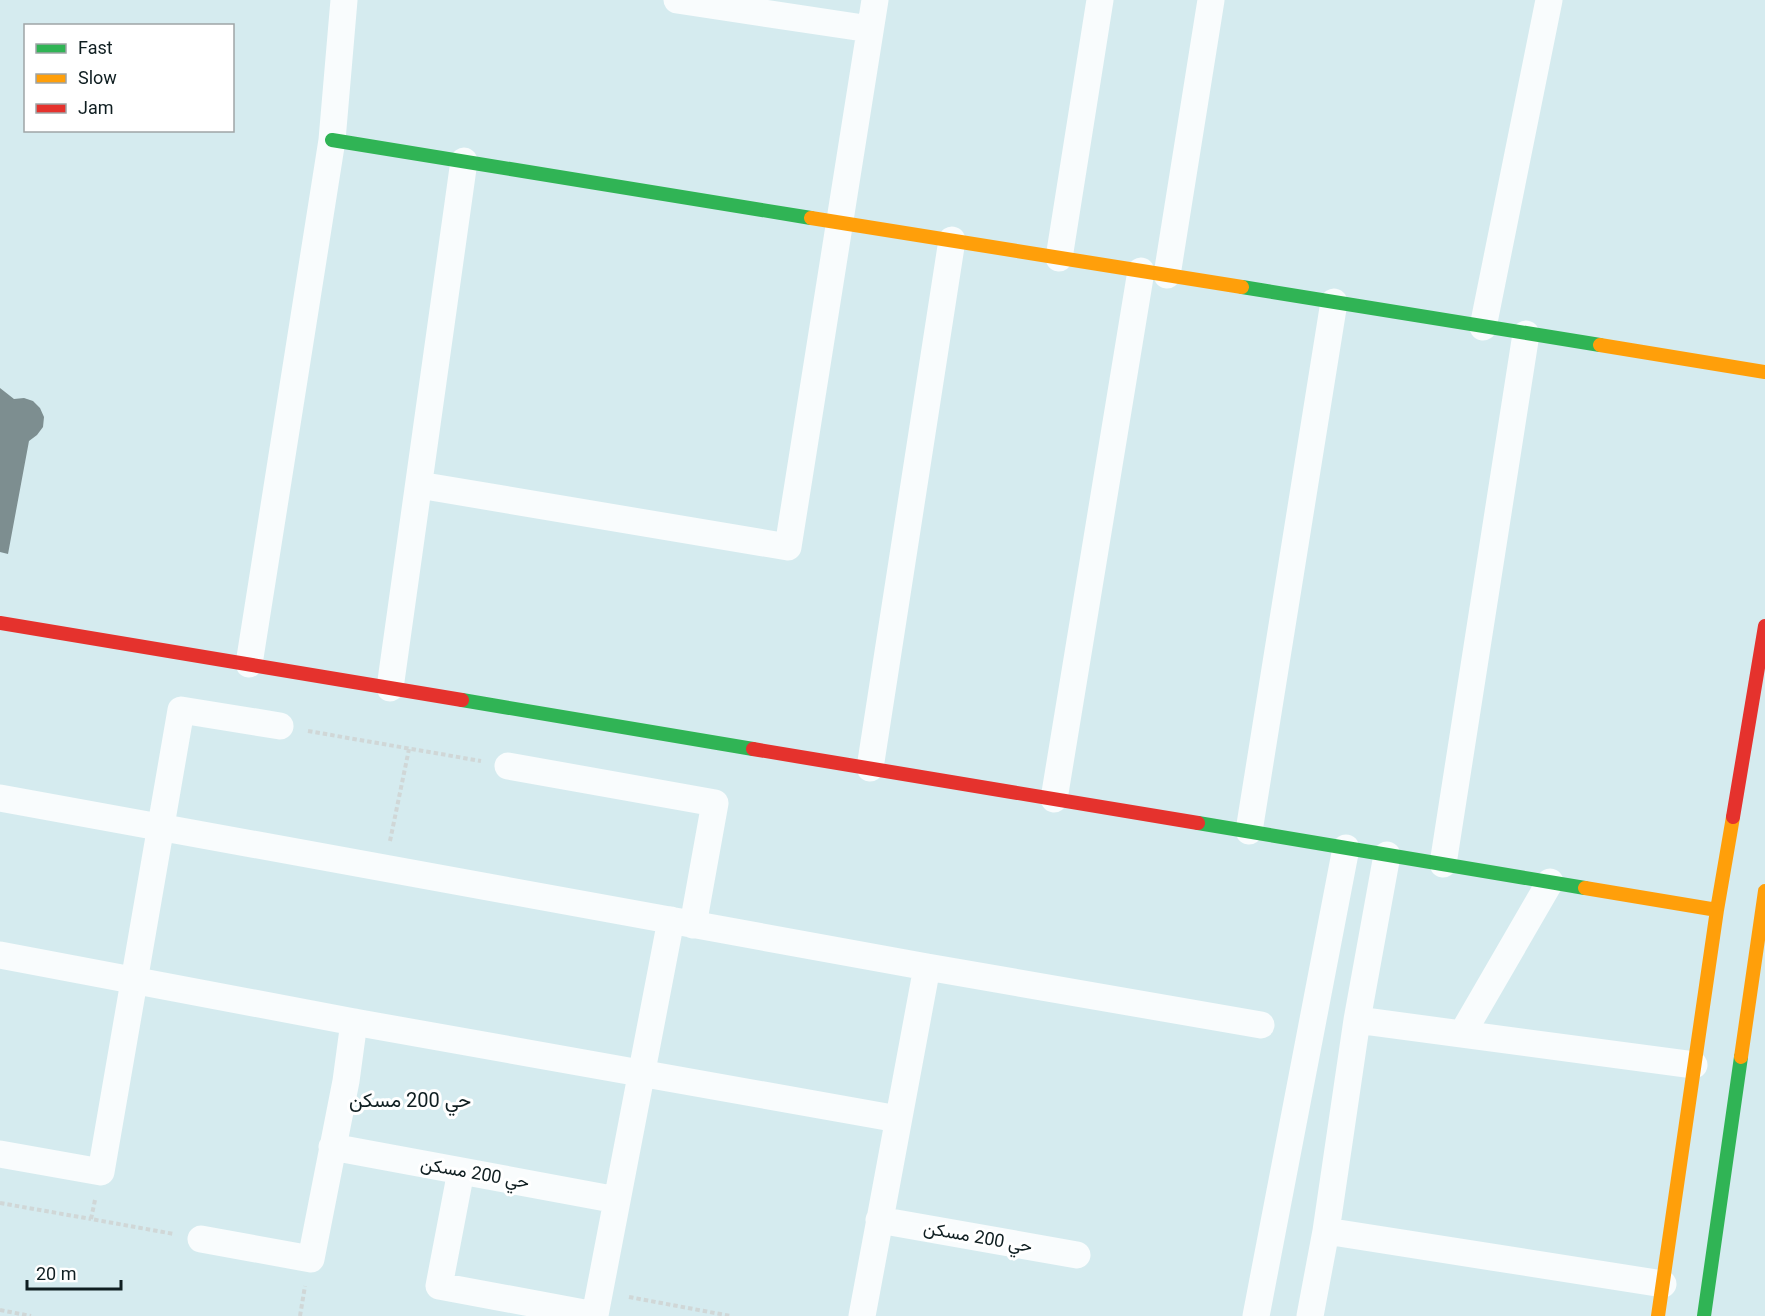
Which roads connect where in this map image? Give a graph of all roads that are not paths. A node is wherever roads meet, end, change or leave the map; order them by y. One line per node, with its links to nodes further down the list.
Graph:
1 (344, 0): 8 (street)
2 (677, 0): 7 (street)
3 (875, 0): 7 (street)
4 (1100, 0): 12 (street)
5 (1212, 0): 13 (street)
6 (1549, 0): 15 (street)
7 (870, 29): 10 (street)
8 (332, 140): 9 (street); 21 (street)
9 (464, 161): 10 (street); 18 (street)
10 (839, 222): 11 (street); 18 (street)
11 (952, 240): 12 (street); 25 (street)
12 (1059, 258): 13 (street)
13 (1154, 273): 14 (street); 27 (street)
14 (1334, 302): 15 (street); 29 (street)
15 (1483, 327): 16 (street)
16 (1526, 334): 17 (street); 32 (street)
17 (1765, 372)
18 (419, 485): 22 (street)
19 (0, 623): 21 (street)
20 (1765, 626): 35 (street)
21 (249, 664): 22 (street)
22 (390, 688): 25 (street)
23 (280, 726): 28 (street)
24 (508, 766): 36 (street)
25 (870, 768): 27 (street)
26 (0, 798): 28 (street)
27 (1054, 799): 29 (street)
28 (159, 827): 36 (street); 39 (street)
29 (1249, 831): 30 (street)
30 (1346, 848): 31 (street); 58 (street)
31 (1387, 855): 32 (street); 40 (street)
32 (1443, 864): 33 (street)
33 (1550, 882): 35 (street); 43 (street)
34 (1765, 891): 61 (street)
35 (1717, 910): 44 (street)
36 (682, 922): 38 (street); 45 (street)
37 (0, 955): 39 (street)
38 (927, 967): 42 (street); 46 (street)
39 (134, 979): 41 (street); 48 (street)
40 (1357, 1020): 43 (street); 52 (street)
41 (354, 1022): 45 (street); 47 (street)
42 (1261, 1024)
43 (1461, 1034): 44 (street)
44 (1694, 1065): 55 (street)
45 (642, 1072): 46 (street); 50 (street)
46 (898, 1119): 51 (street)
47 (332, 1147): 49 (street, حي 200 مسكن); 53 (street)
48 (0, 1154)
49 (461, 1171): 50 (street, حي 200 مسكن); 56 (street)
50 (617, 1200): 56 (street)
51 (879, 1220): 54 (street, حي 200 مسكن); 57 (street)
52 (1326, 1231): 55 (street); 59 (street)
53 (201, 1239)
54 (1077, 1255)
55 (1663, 1284): 60 (street)
56 (597, 1303)
57 (862, 1316)
58 (1256, 1316)
59 (1310, 1316)
60 (1658, 1316)
61 (1704, 1316)

